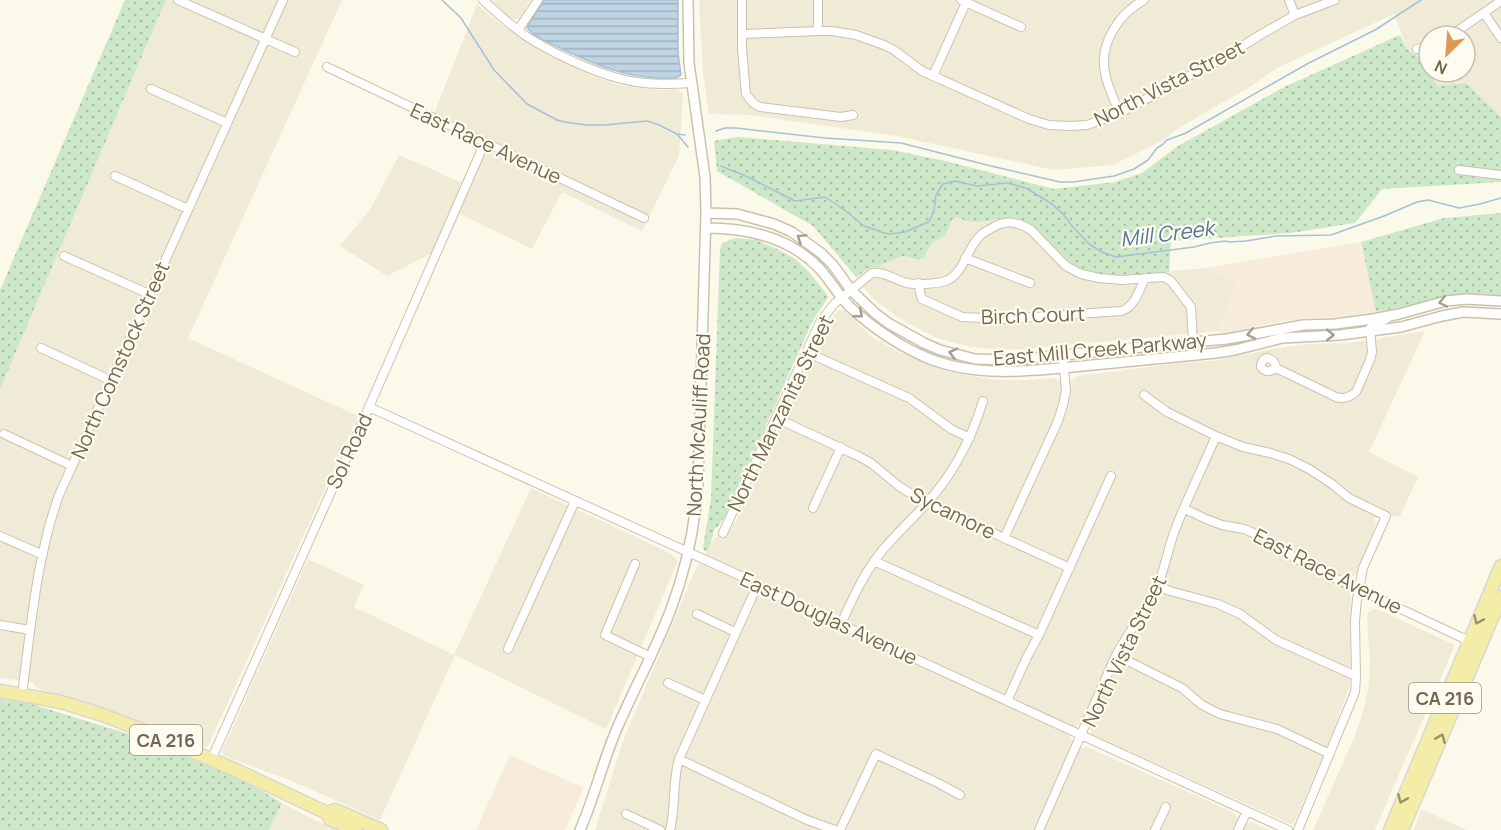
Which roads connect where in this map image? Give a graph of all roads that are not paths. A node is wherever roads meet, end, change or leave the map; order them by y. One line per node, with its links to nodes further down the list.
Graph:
1 (178, 0): 21 (street)
2 (283, 0): 21 (street, North Comstock Street)
3 (483, 0): 17 (street)
4 (538, 0): 17 (street)
5 (688, 0): 25 (street, North McAuliff Road)
6 (742, 0): 19 (street)
7 (818, 0): 18 (street)
8 (1144, 0): 27 (street)
9 (1289, 0): 14 (street)
10 (1335, 0): 14 (street, North Vista Street)
11 (965, 1): 16 (street); 24 (street)
12 (1501, 2): 13 (street)
13 (1484, 14): 15 (street); 20 (street)
14 (1295, 15): 27 (street, North Vista Street)
15 (1469, 24)
16 (1021, 27)
17 (518, 30): 25 (street)
18 (818, 31): 19 (street, North Vista Street); 24 (street, North Vista Street)
19 (742, 34): 28 (street)
20 (1501, 38)
21 (265, 39): 22 (street); 29 (street, North Comstock Street)
22 (295, 52)
23 (327, 67): 30 (street, East Race Avenue)
24 (933, 76): 27 (street, North Vista Street)
25 (692, 83): 35 (street, North McAuliff Road)
26 (151, 89): 29 (street)
27 (1120, 113)
28 (853, 115)
29 (227, 123): 34 (street, North Comstock Street)
30 (485, 142): 36 (street, East Race Avenue); 59 (street, Sol Road)
31 (1459, 170): 32 (street)
32 (1501, 175)
33 (115, 176): 34 (street)
34 (188, 209): 44 (street, North Comstock Street)
35 (706, 213): 37 (street, North McAuliff Road); 43 (street, East Mill Creek Parkway, one-way to 35)
36 (644, 218)
37 (706, 228): 45 (street, East Mill Creek Parkway); 74 (street, North McAuliff Road)
38 (64, 256): 44 (street)
39 (965, 258): 40 (street); 41 (street); 42 (street)
40 (1145, 278): 42 (street, Birch Court); 50 (street)
41 (1030, 283)
42 (919, 284): 43 (street, North Manzanita Street)
43 (851, 290): 45 (street, North Manzanita Street); 53 (street, East Mill Creek Parkway, one-way to 43)
44 (149, 294): 56 (street, North Comstock Street)
45 (842, 298): 52 (street, North Manzanita Street); 54 (street, East Mill Creek Parkway, one-way to 54)
46 (1501, 301): 48 (street, East Mill Creek Parkway, one-way to 48)
47 (1501, 314): 49 (street, East Mill Creek Parkway)
48 (1394, 315): 49 (street); 50 (street, East Mill Creek Parkway, one-way to 50)
49 (1370, 331): 54 (street, East Mill Creek Parkway, one-way to 49); 55 (street)
50 (1193, 342): 53 (street, East Mill Creek Parkway)
51 (41, 348): 56 (street)
52 (806, 352): 60 (street, North Manzanita Street); 63 (street)
53 (1063, 356): 54 (street)
54 (1064, 368): 73 (street)
55 (1276, 368)
56 (111, 380): 65 (street, North Comstock Street)
57 (1144, 394): 62 (street)
58 (983, 401): 63 (street)
59 (369, 407): 67 (street, East Douglas Avenue); 102 (street, Sol Road)
60 (776, 418): 64 (street, Sycamore); 71 (street, North Manzanita Street)
61 (4, 434): 65 (street)
62 (1216, 436): 70 (street, North Vista Street); 82 (street)
63 (970, 438): 68 (street)
64 (841, 447): 68 (street, Sycamore); 69 (street)
65 (72, 466): 75 (street, North Comstock Street)
66 (1111, 476): 79 (street)
67 (575, 501): 74 (street, East Douglas Avenue); 91 (street)
68 (927, 503): 73 (street, Sycamore); 76 (street)
69 (813, 508)
70 (1185, 508): 81 (street, North Vista Street); 82 (street, East Race Avenue)
71 (723, 533)
72 (0, 536): 75 (street)
73 (1004, 538): 79 (street, Sycamore)
74 (688, 553): 80 (street, East Douglas Avenue); 93 (street, North McAuliff Road)
75 (42, 555): 87 (street, North Comstock Street)
76 (874, 561): 85 (street); 89 (street)
77 (635, 564): 93 (street)
78 (1501, 566): 90 (main road, CA 216, one-way to 90)
79 (1070, 568): 89 (street)
80 (758, 586): 85 (street, East Douglas Avenue); 88 (street)
81 (1157, 586): 92 (street, North Vista Street); 94 (street)
82 (1359, 589): 90 (street, East Race Avenue); 94 (street)
83 (1501, 597): 122 (main road, CA 216, one-way to 83)
84 (697, 614): 88 (street)
85 (841, 624): 99 (street, East Douglas Avenue)
86 (0, 625): 87 (street)
87 (30, 630): 97 (street, North Comstock Street)
88 (735, 632): 98 (street)
89 (1040, 635): 99 (street)
90 (1469, 641): 121 (main road, CA 216, one-way to 121)
91 (508, 649)
92 (1116, 656): 100 (street, North Vista Street); 101 (street)
93 (651, 657): 111 (street, North McAuliff Road)
94 (1356, 676): 101 (street)
95 (668, 683): 98 (street)
96 (0, 691): 97 (main road, CA 216)
97 (22, 694): 102 (main road, CA 216)
98 (705, 700): 103 (street)
99 (1007, 701): 100 (street, East Douglas Avenue)
100 (1082, 736): 106 (street, East Douglas Avenue); 116 (street, North Vista Street)
101 (1330, 754): 120 (street)
102 (211, 759): 107 (main road, CA 216)
103 (679, 759): 113 (street); 114 (street)
104 (960, 795): 115 (street)
105 (1166, 807): 117 (street)
106 (1247, 811): 118 (street); 119 (street, East Douglas Avenue)
107 (327, 813): 109 (main road, CA 216); 110 (main road, CA 216)
108 (626, 814): 112 (street)
109 (355, 830)
110 (381, 830)
111 (580, 830)
112 (660, 830)
113 (670, 830)
114 (835, 830)
115 (840, 830)
116 (1040, 830)
117 (1155, 830)
118 (1238, 830)
119 (1288, 830)
120 (1298, 830)
121 (1390, 830)
122 (1402, 830)

